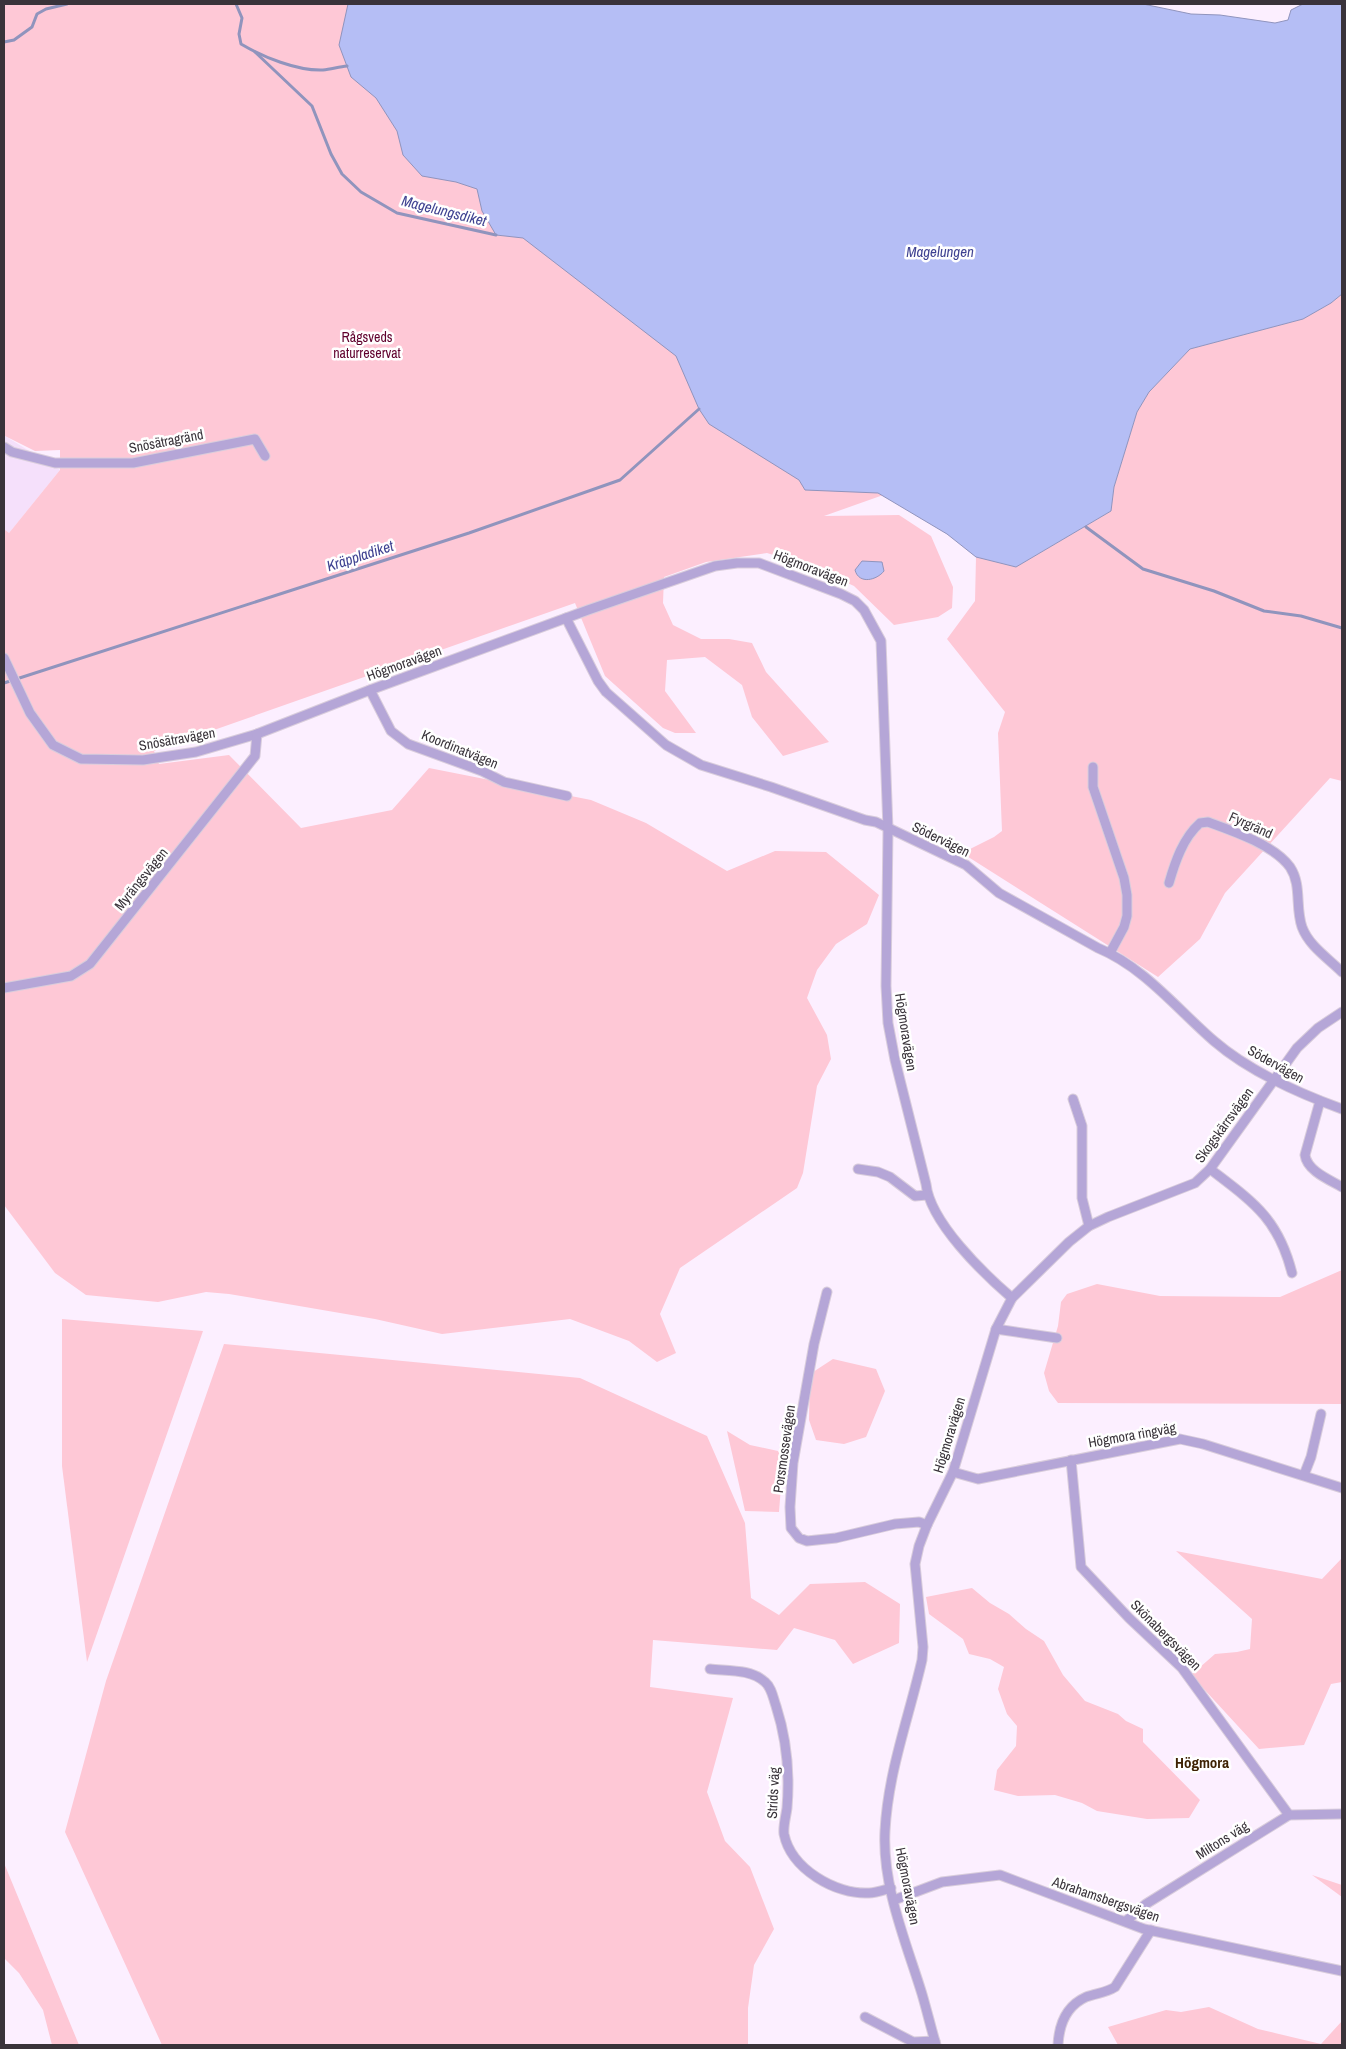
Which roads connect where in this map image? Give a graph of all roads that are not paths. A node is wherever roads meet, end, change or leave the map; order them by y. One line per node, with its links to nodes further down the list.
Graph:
1 (4, 447): 2 (street, Snösätragränd)
2 (265, 456)
3 (566, 618): 5 (street, Högmoravägen); 9 (street, Södervägen); 9 (street, Högmoravägen)
4 (4, 658): 6 (street, Snösätravägen)
5 (370, 690): 6 (street, Högmoravägen); 8 (street, Koordinatvägen)
6 (257, 734): 13 (street, Myrängsvägen)
7 (1093, 767): 11 (street)
8 (567, 796)
9 (888, 829): 11 (street, Södervägen); 22 (street, Högmoravägen)
10 (1169, 883): 12 (street, Fyrgränd)
11 (1110, 953): 15 (street, Södervägen)
12 (1342, 972)
13 (4, 988)
14 (1342, 1012): 15 (street, Skogskärrsvägen)
15 (1274, 1079): 17 (street, Södervägen); 20 (street, Skogskärrsvägen)
16 (1073, 1099): 23 (street)
17 (1320, 1101): 18 (street, Södervägen); 21 (street)
18 (1342, 1109)
19 (858, 1169): 22 (street)
20 (1210, 1169): 23 (street, Skogskärrsvägen); 24 (street)
21 (1342, 1187)
22 (927, 1195): 26 (street, Högmoravägen)
23 (1089, 1226): 26 (street, Skogskärrsvägen)
24 (1292, 1273)
25 (827, 1292): 34 (street, Porsmossevägen)
26 (1012, 1298): 27 (street, Högmoravägen)
27 (996, 1329): 28 (street); 31 (street, Högmoravägen)
28 (1057, 1338)
29 (1321, 1414): 32 (street)
30 (1071, 1460): 31 (street, Högmora ringväg); 32 (street, Högmora ringväg); 37 (street, Skönabergsvägen)
31 (953, 1472): 34 (street, Högmoravägen)
32 (1304, 1475): 33 (street, Högmora ringväg)
33 (1342, 1488)
34 (926, 1525): 38 (street, Högmoravägen)
35 (710, 1669): 38 (street, Strids väg)
36 (1342, 1814): 37 (street)
37 (1289, 1815): 40 (street, Miltons väg)
38 (891, 1888): 39 (street, Högmoravägen)
39 (894, 1900): 40 (street, Abrahamsbergsvägen); 44 (street, Högmoravägen)
40 (1126, 1921): 41 (street, Abrahamsbergsvägen)
41 (1150, 1930): 42 (street, Abrahamsbergsvägen); 45 (street)
42 (1342, 1970)
43 (865, 2016): 44 (street)
44 (935, 2043)
45 (1058, 2045)

